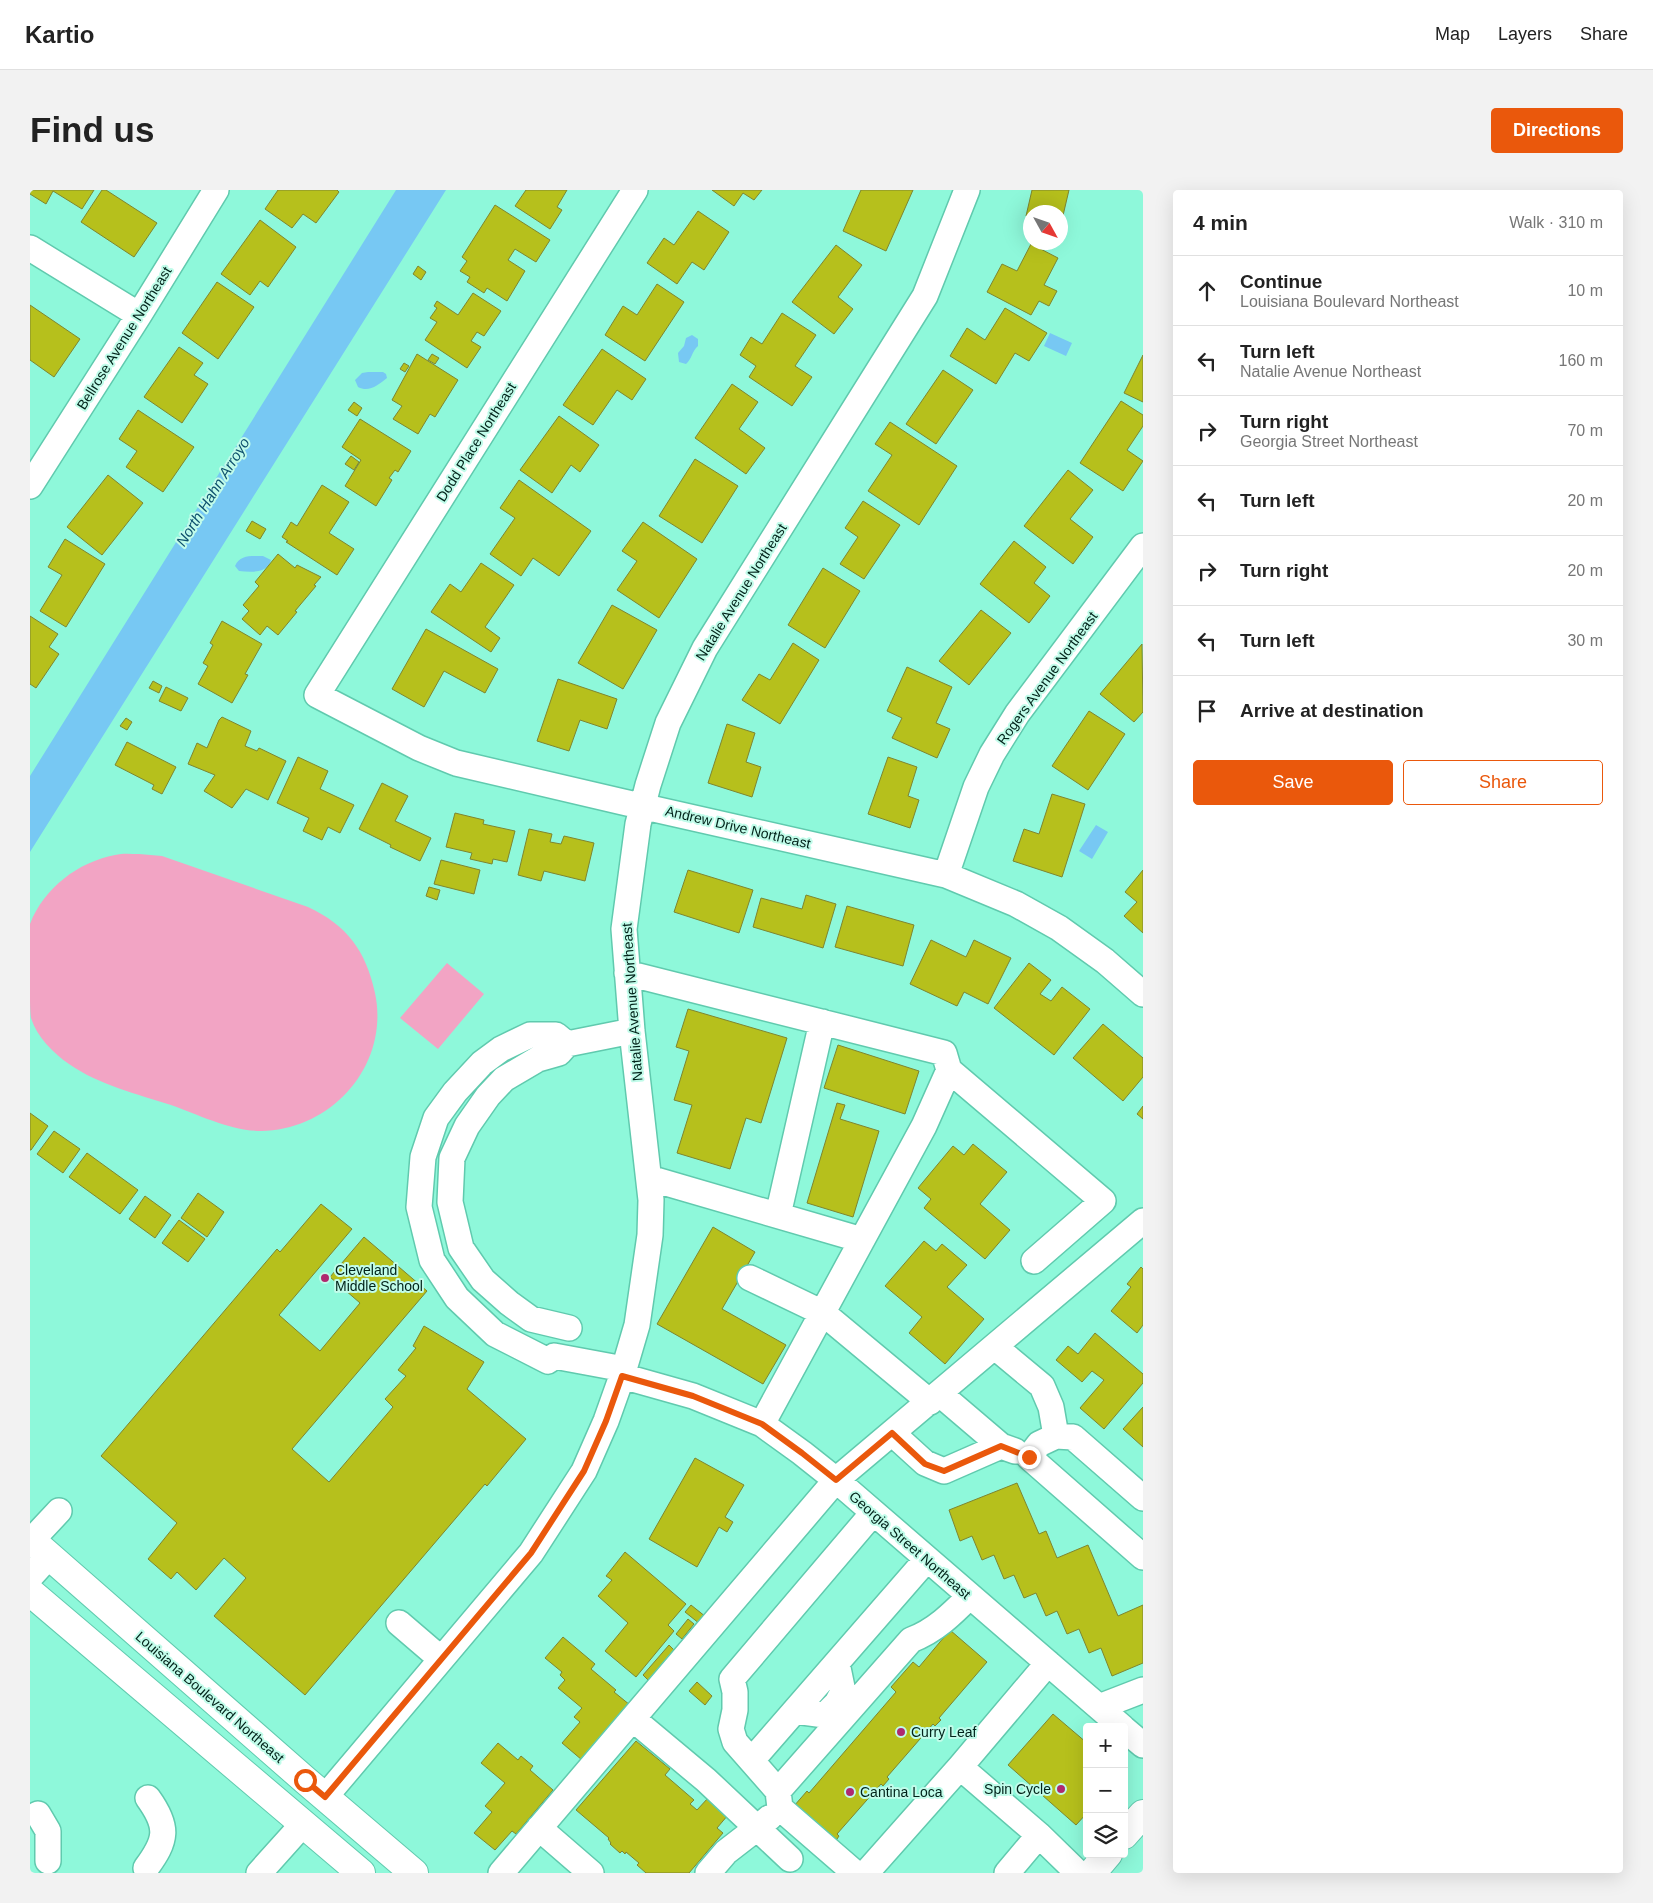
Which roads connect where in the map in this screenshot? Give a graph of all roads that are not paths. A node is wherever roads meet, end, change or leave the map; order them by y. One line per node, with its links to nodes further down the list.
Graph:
1 (216, 190): 5 (street, Bellrose Avenue Northeast)
2 (635, 190): 8 (street, Dodd Place Northeast)
3 (967, 190): 9 (street, Natalie Avenue Northeast)
4 (30, 248): 5 (street)
5 (139, 316): 6 (street, Bellrose Avenue Northeast)
6 (30, 486)
7 (1143, 546): 10 (street, Rogers Avenue Northeast)
8 (317, 695): 9 (street, Andrew Drive Northeast)
9 (642, 806): 10 (street, Andrew Drive Northeast); 11 (street, Natalie Avenue Northeast)
10 (946, 875): 12 (street, Andrew Drive Northeast)
11 (627, 973): 13 (street); 14 (street, Natalie Avenue Northeast)
12 (1143, 994)
13 (822, 1022): 16 (street); 18 (street)
14 (632, 1031): 15 (street); 17 (street, Natalie Avenue Northeast)
15 (567, 1044): 24 (street); 26 (street, Georgia Street Northeast)
16 (950, 1070): 20 (street); 21 (street)
17 (648, 1178): 18 (street); 26 (street, Natalie Avenue Northeast)
18 (778, 1215): 20 (street)
19 (1143, 1221): 25 (street)
20 (862, 1240): 23 (street)
21 (1034, 1261)
22 (750, 1278): 23 (street)
23 (823, 1313): 27 (street); 28 (street)
24 (569, 1328)
25 (995, 1347): 27 (street); 30 (street)
26 (622, 1377): 28 (street, Georgia Street Northeast); 44 (street, Natalie Avenue Northeast)
27 (935, 1398): 29 (street); 31 (street)
28 (762, 1424): 33 (street, Georgia Street Northeast)
29 (892, 1433): 31 (street); 33 (street)
30 (1056, 1436): 32 (street); 34 (street)
31 (1001, 1446): 32 (street)
32 (1029, 1457): 38 (street)
33 (836, 1480): 36 (street, Georgia Street Northeast); 48 (street)
34 (1143, 1498)
35 (58, 1511): 37 (street)
36 (873, 1512): 39 (street, Georgia Street Northeast); 52 (street)
37 (35, 1544): 40 (street); 54 (main road, Louisiana Boulevard Northeast)
38 (1143, 1556)
39 (927, 1559): 42 (street, Georgia Street Northeast); 52 (street)
40 (30, 1577)
41 (30, 1592): 59 (main road)
42 (970, 1596): 45 (street, Georgia Street Northeast); 56 (street)
43 (399, 1623): 44 (street)
44 (441, 1659): 54 (street, Natalie Avenue Northeast)
45 (1048, 1663): 47 (street, Georgia Street Northeast); 53 (street)
46 (1143, 1690): 47 (street)
47 (1099, 1707): 49 (street, Georgia Street Northeast)
48 (633, 1719): 60 (street); 61 (street)
49 (1117, 1723)
50 (1128, 1732): 51 (street, Georgia Street Northeast)
51 (1143, 1745)
52 (752, 1760): 56 (street)
53 (960, 1767): 63 (street); 69 (street)
54 (325, 1797): 72 (main road, Louisiana Boulevard Northeast)
55 (148, 1798): 67 (street)
56 (779, 1799): 61 (street); 69 (street)
57 (38, 1814): 66 (street)
58 (1143, 1814): 62 (main road)
59 (304, 1824): 70 (street); 71 (main road)
60 (539, 1828): 68 (street); 73 (street)
61 (757, 1828): 65 (street); 74 (street)
62 (1128, 1831)
63 (1039, 1835): 75 (street); 76 (street)
64 (1105, 1858): 77 (main road)
65 (790, 1859)
66 (48, 1860)
67 (146, 1868)
68 (579, 1869)
69 (871, 1870)
70 (259, 1873)
71 (361, 1873)
72 (414, 1873)
73 (501, 1873)
74 (708, 1873)
75 (1007, 1873)
76 (1078, 1873)
77 (1092, 1873)

